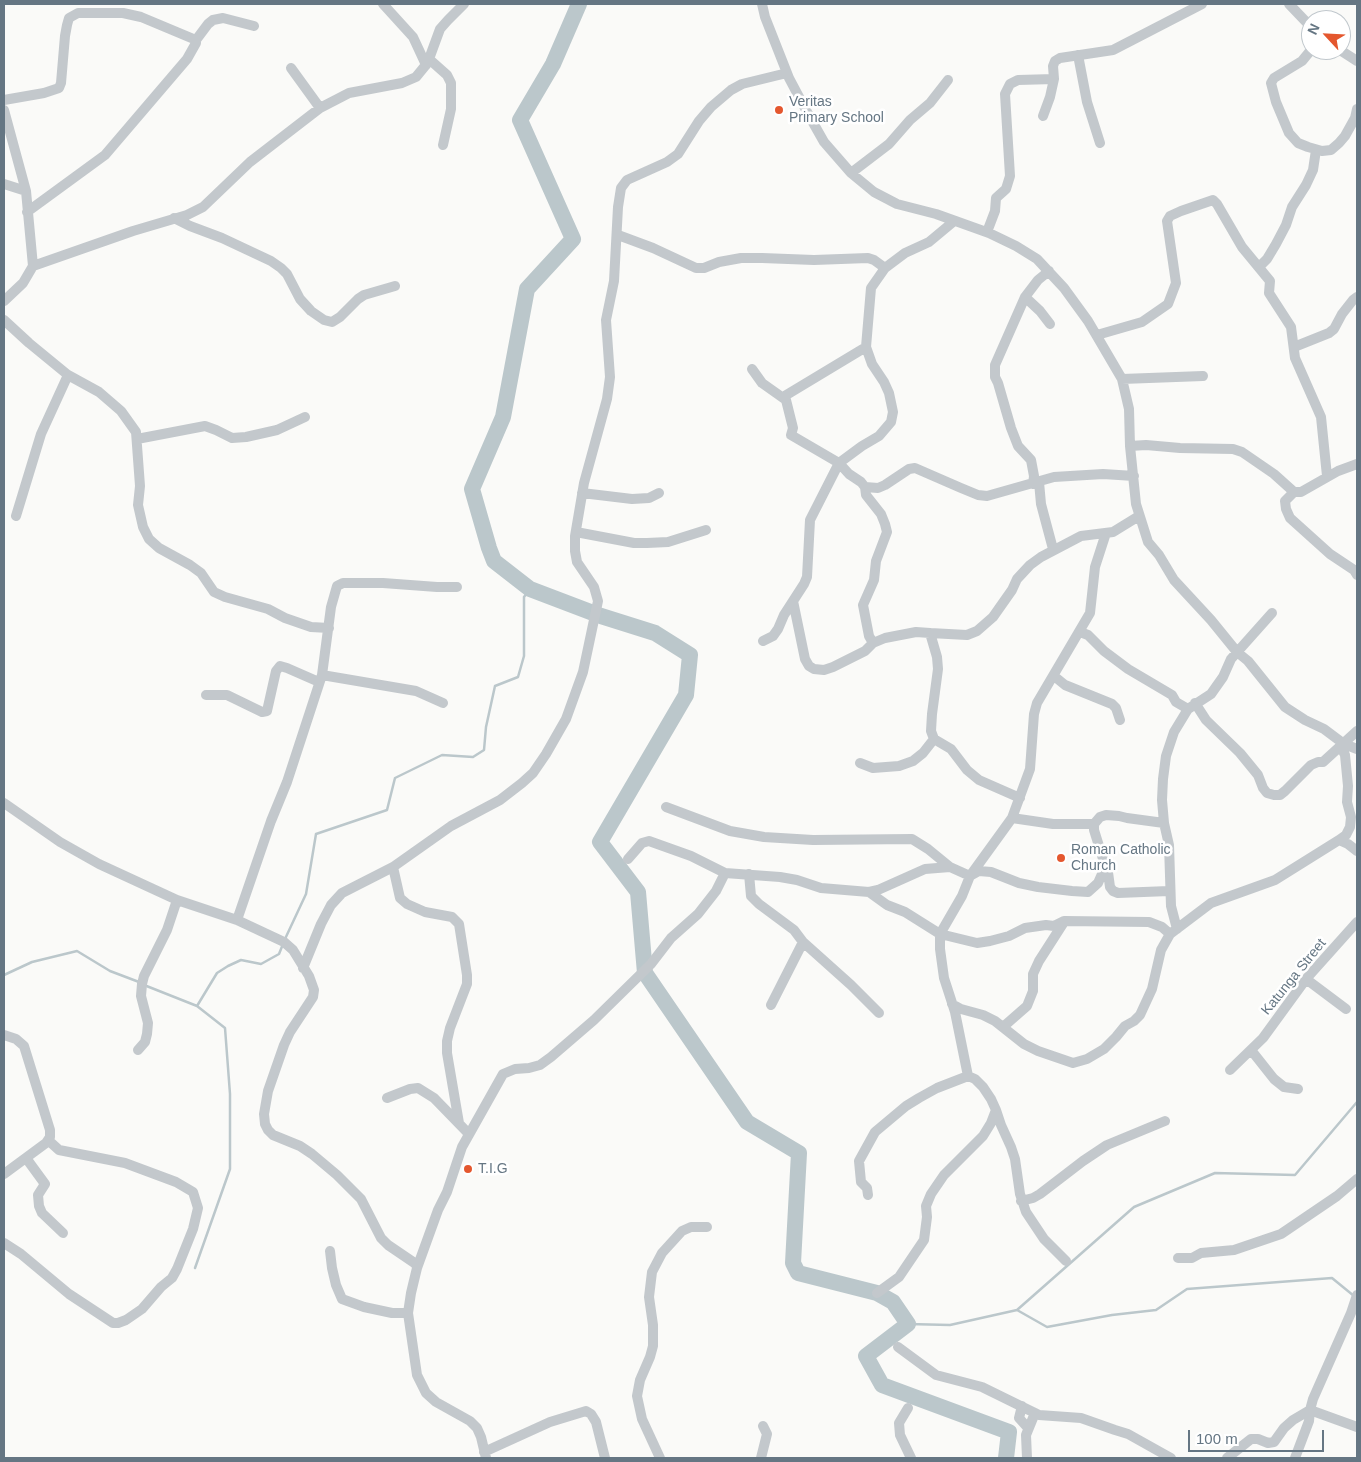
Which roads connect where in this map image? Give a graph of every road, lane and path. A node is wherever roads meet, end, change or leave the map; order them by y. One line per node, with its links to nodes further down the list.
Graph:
1 (383, 4): 11 (street)
2 (464, 4): 11 (street)
3 (762, 4): 13 (street)
4 (1202, 4): 9 (street)
5 (1289, 4): 6 (street)
6 (1301, 17)
7 (254, 26): 8 (street)
8 (196, 40): 16 (street); 27 (street)
9 (1078, 55): 15 (street); 21 (street)
10 (1301, 60): 23 (street)
11 (428, 62): 17 (street); 22 (street)
12 (291, 68): 17 (street)
13 (787, 73): 24 (street); 31 (street)
14 (948, 80): 24 (street)
15 (1054, 80): 20 (street); 30 (street)
16 (4, 100)
17 (320, 108): 28 (street)
18 (1357, 109): 23 (street)
19 (4, 110): 26 (street)
20 (1043, 116)
21 (1100, 143)
22 (444, 145)
23 (1316, 150): 33 (street)
24 (851, 173): 29 (street)
25 (4, 184): 26 (street)
26 (26, 191): 27 (street)
27 (27, 212): 32 (street)
28 (174, 218): 32 (street); 36 (street)
29 (953, 222): 30 (street); 34 (street)
30 (987, 232): 35 (street)
31 (618, 235): 34 (street); 60 (street)
32 (33, 266): 39 (street)
33 (1259, 267): 42 (street); 44 (street)
34 (885, 268): 43 (street)
35 (1049, 272): 37 (street); 42 (street)
36 (395, 286)
37 (1025, 297): 41 (street); 57 (street)
38 (1357, 297): 44 (street)
39 (4, 301)
40 (4, 320): 46 (street)
41 (1050, 324)
42 (1097, 335): 48 (street)
43 (866, 347): 49 (street); 53 (street)
44 (1294, 347): 56 (street)
45 (752, 369): 49 (street)
46 (68, 375): 51 (street); 62 (street)
47 (1204, 376): 48 (street)
48 (1122, 379): 52 (street)
49 (783, 397): 53 (street)
50 (305, 417): 51 (street)
51 (137, 440): 72 (street)
52 (1130, 446): 55 (street); 59 (street)
53 (839, 463): 58 (street); 70 (street)
54 (1357, 464): 56 (street)
55 (1134, 476): 57 (street); 63 (street)
56 (1327, 476): 59 (street)
57 (1036, 483): 58 (street); 67 (street)
58 (865, 487): 76 (street)
59 (1294, 492): 68 (street)
60 (582, 493): 61 (street); 65 (street)
61 (659, 493)
62 (16, 516)
63 (1139, 516): 66 (street); 77 (street)
64 (706, 530): 65 (street)
65 (576, 532): 99 (street)
66 (1106, 532): 67 (street); 73 (street)
67 (1053, 550): 74 (street)
68 (1357, 575)
69 (457, 586): 72 (street)
70 (793, 601): 75 (street); 76 (street)
71 (1272, 613): 77 (street)
72 (329, 628): 79 (street)
73 (1080, 632): 78 (street); 82 (street)
74 (930, 633): 76 (street); 85 (street)
75 (763, 641)
76 (873, 643)
77 (1237, 652): 82 (street); 86 (street)
78 (1054, 676): 83 (street); 89 (street)
79 (320, 678): 80 (street); 81 (street); 107 (street)
80 (206, 695)
81 (442, 703)
82 (1191, 706): 86 (street); 93 (street)
83 (1120, 720)
84 (1357, 731): 86 (street)
85 (934, 739): 88 (street); 89 (street)
86 (1343, 745): 87 (street); 95 (street)
87 (1357, 749)
88 (860, 763)
89 (1020, 798): 92 (street)
90 (4, 803): 106 (street)
91 (666, 807): 100 (street)
92 (1012, 818): 94 (street); 103 (street)
93 (1164, 823): 94 (street); 104 (street)
94 (1094, 824): 98 (street)
95 (1339, 840): 96 (street); 110 (street)
96 (1357, 851)
97 (628, 859): 101 (street)
98 (1104, 862): 103 (street); 104 (street)
99 (393, 867): 113 (street); 129 (street)
100 (950, 867): 103 (street); 105 (street)
101 (725, 873): 102 (street); 130 (street)
102 (749, 874): 105 (street); 112 (street)
103 (970, 876): 111 (street)
104 (1170, 891): 110 (street)
105 (869, 892): 111 (street)
106 (177, 900): 107 (street); 121 (street)
107 (237, 920): 113 (street)
108 (1064, 921): 110 (street); 111 (street); 119 (street)
109 (1357, 922): 114 (street, Katunga Street)
110 (1173, 931): 119 (street)
111 (940, 934): 116 (street)
112 (803, 942): 115 (street); 118 (street)
113 (303, 968): 143 (street)
114 (1306, 979): 117 (street); 122 (street, Katunga Street)
115 (771, 1004)
116 (952, 1004): 119 (street); 124 (street)
117 (1346, 1009)
118 (880, 1013)
119 (1003, 1027)
120 (4, 1035): 131 (street)
121 (138, 1050)
122 (1251, 1050): 123 (street, Katunga Street); 125 (street)
123 (1230, 1070)
124 (968, 1076): 127 (street); 135 (street)
125 (1298, 1089)
126 (387, 1098): 129 (street)
127 (996, 1110): 136 (street); 144 (street)
128 (1165, 1121): 136 (street)
129 (459, 1123): 130 (street)
130 (470, 1134): 143 (street)
131 (48, 1140): 132 (street); 139 (street)
132 (26, 1158): 133 (street); 138 (street)
133 (4, 1174)
134 (1357, 1179): 141 (street)
135 (868, 1195)
136 (1021, 1201): 142 (street)
137 (707, 1227): 157 (street)
138 (63, 1232)
139 (4, 1243)
140 (330, 1251): 146 (street)
141 (1178, 1258)
142 (1066, 1261)
143 (417, 1268): 146 (street)
144 (877, 1293)
145 (1357, 1295): 150 (street)
146 (408, 1313): 155 (street)
147 (898, 1347): 148 (street)
148 (1022, 1406): 151 (street); 154 (street)
149 (908, 1408): 159 (street)
150 (1310, 1410): 153 (street); 162 (street); 163 (street)
151 (1035, 1413): 154 (street); 161 (street)
152 (763, 1426): 158 (street)
153 (1357, 1427)
154 (1028, 1428): 160 (street)
155 (485, 1455): 156 (street)
156 (605, 1458)
157 (660, 1458)
158 (761, 1458)
159 (911, 1458)
160 (1027, 1458)
161 (1171, 1458)
162 (1227, 1458)
163 (1295, 1458)

